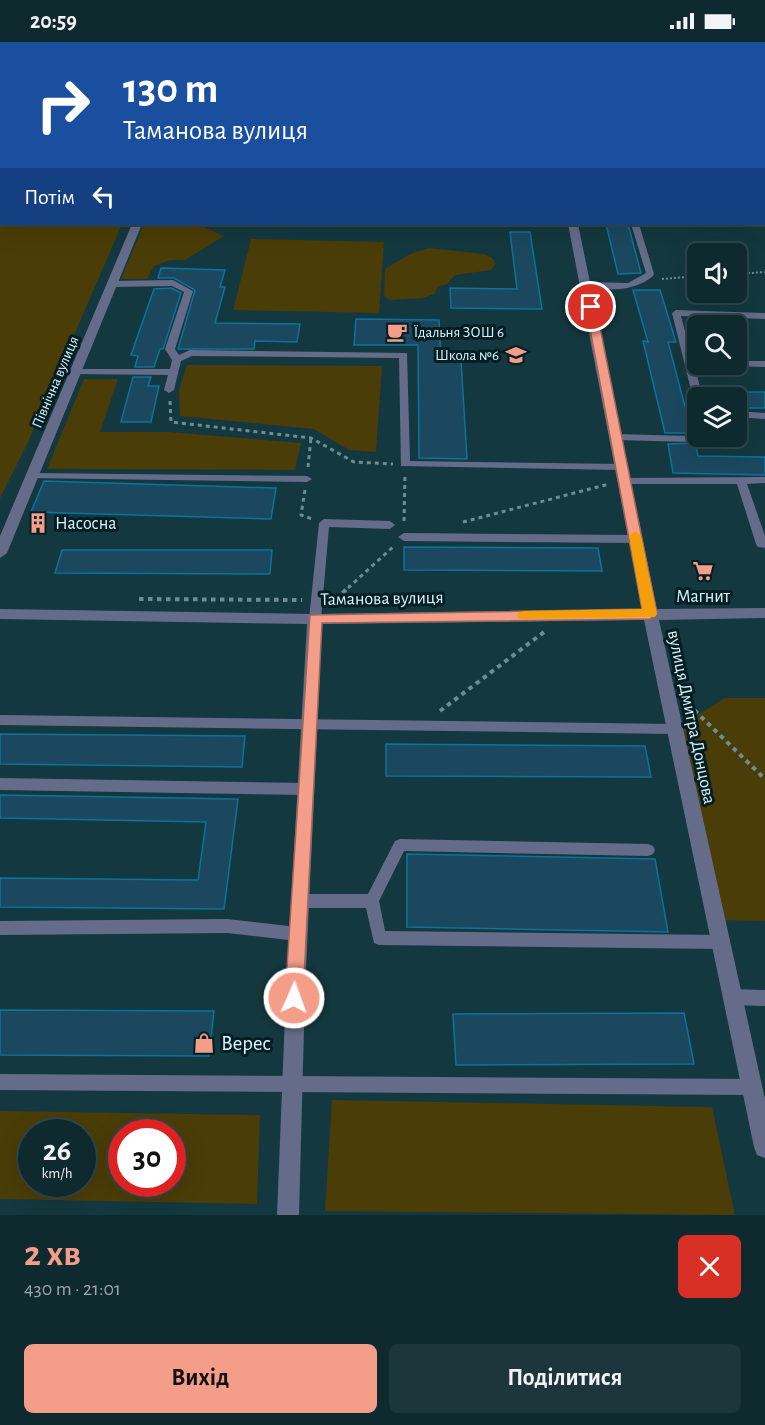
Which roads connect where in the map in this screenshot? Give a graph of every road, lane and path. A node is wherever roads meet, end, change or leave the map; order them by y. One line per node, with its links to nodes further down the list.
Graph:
1 (137, 225): 6 (street, Північна вулиця)
2 (573, 225): 7 (street, вулиця Дмитра Донцова)
3 (635, 225): 7 (lane)
4 (765, 272): 5 (path)
5 (747, 273)
6 (112, 284): 12 (lane); 15 (street, Північна вулиця)
7 (587, 285): 20 (street, вулиця Дмитра Донцова)
8 (720, 315): 11 (lane)
9 (747, 316): 10 (lane)
10 (765, 316)
11 (687, 346)
12 (177, 360): 16 (lane); 22 (lane)
13 (747, 364): 14 (lane)
14 (765, 364)
15 (75, 372): 16 (lane); 24 (street, Північна вулиця)
16 (174, 372): 17 (lane)
17 (170, 390): 22 (path)
18 (747, 415): 19 (lane)
19 (765, 416)
20 (616, 437): 21 (lane); 23 (street, вулиця Дмитра Донцова)
21 (687, 439)
22 (405, 464): 23 (lane); 29 (path)
23 (623, 474): 26 (lane); 30 (street, вулиця Дмитра Донцова)
24 (32, 476): 25 (lane); 32 (street, Північна вулиця)
25 (307, 478)
26 (741, 480): 27 (lane); 31 (lane)
27 (765, 480)
28 (390, 525): 37 (lane)
29 (404, 537): 30 (lane)
30 (636, 539): 35 (street, вулиця Дмитра Донцова)
31 (765, 544)
32 (0, 553)
33 (765, 613): 35 (street, Таманова вулиця)
34 (0, 614): 37 (street, Таманова вулиця)
35 (650, 614): 36 (street, Таманова вулиця); 38 (street, вулиця Дмитра Донцова)
36 (566, 615): 37 (street, Таманова вулиця); 41 (path)
37 (315, 619): 40 (street)
38 (663, 679): 42 (street, вулиця Дмитра Донцова); 43 (path)
39 (0, 720): 40 (lane)
40 (309, 723): 41 (lane); 45 (street)
41 (423, 724): 42 (lane)
42 (674, 729): 51 (street, вулиця Дмитра Донцова)
43 (765, 779)
44 (0, 784): 45 (lane)
45 (307, 789): 47 (street)
46 (648, 850): 48 (lane)
47 (299, 901): 48 (lane); 50 (street)
48 (372, 901): 51 (lane)
49 (0, 928): 50 (lane)
50 (297, 934): 55 (street)
51 (720, 942): 52 (street, вулиця Дмитра Донцова)
52 (732, 997): 53 (lane); 56 (street, вулиця Дмитра Донцова)
53 (765, 998)
54 (0, 1082): 55 (lane)
55 (291, 1085): 56 (lane); 58 (street)
56 (752, 1087): 57 (street, вулиця Дмитра Донцова)
57 (765, 1146)
58 (288, 1215)

